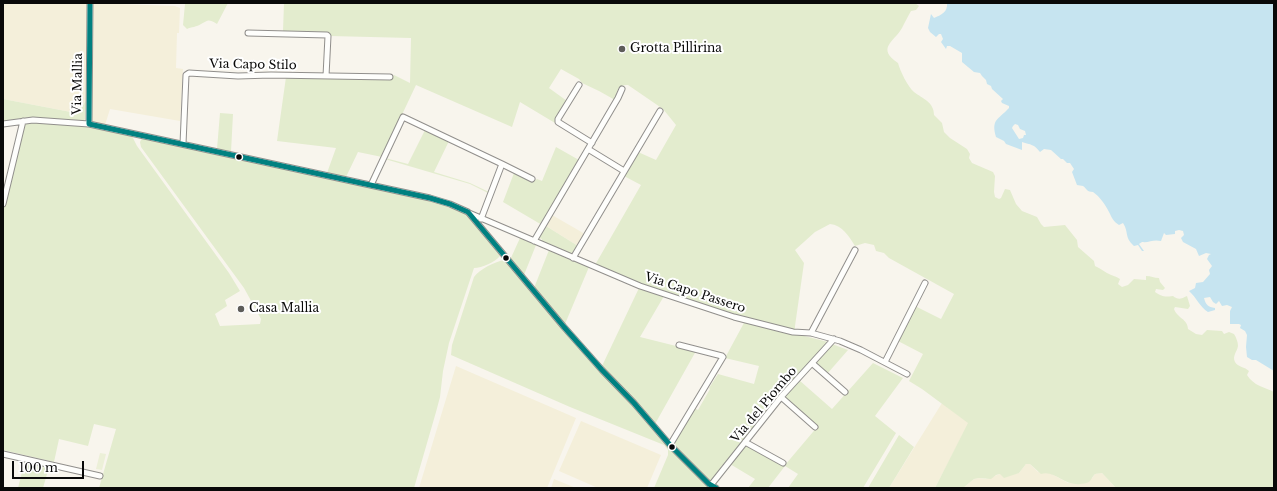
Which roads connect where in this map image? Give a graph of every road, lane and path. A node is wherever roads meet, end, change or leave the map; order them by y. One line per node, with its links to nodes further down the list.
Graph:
1 (90, 3): 10 (street, Via Mallia)
2 (248, 33): 3 (street)
3 (326, 76): 4 (street, Via Capo Stilo); 12 (street, Via Capo Stilo)
4 (390, 77)
5 (579, 85): 11 (street)
6 (622, 89): 11 (street)
7 (660, 111): 15 (street)
8 (23, 121): 9 (street); 10 (street); 18 (street)
9 (3, 124)
10 (88, 124): 12 (street, Via Mallia)
11 (592, 143): 13 (street)
12 (183, 144): 17 (street, Via Mallia)
13 (588, 149): 15 (street); 22 (street)
14 (502, 164): 16 (street); 17 (street); 20 (street)
15 (624, 171): 24 (street)
16 (532, 179)
17 (371, 185): 19 (street, Via Mallia)
18 (3, 204)
19 (468, 212): 20 (street, Via Capo Passero); 21 (street, Via Mallia)
20 (481, 217): 21 (street); 22 (street, Via Capo Passero)
21 (479, 225): 36 (street, Via Mallia)
22 (534, 241): 24 (street, Via Capo Passero)
23 (855, 250): 26 (street)
24 (573, 258): 26 (street, Via Capo Passero)
25 (925, 283): 29 (street)
26 (811, 333): 27 (street, Via Capo Passero)
27 (834, 339): 29 (street, Via Capo Passero); 30 (street, Via del Piombo)
28 (679, 345): 36 (street)
29 (885, 362): 31 (street, Via Capo Passero)
30 (813, 364): 32 (street); 33 (street, Via del Piombo)
31 (907, 374)
32 (845, 392)
33 (781, 397): 34 (street); 35 (street, Via del Piombo)
34 (815, 427)
35 (745, 442): 38 (street); 40 (street, Via del Piombo)
36 (670, 445): 40 (street, Via Mallia)
37 (3, 454): 39 (street)
38 (783, 463)
39 (100, 476)
40 (713, 487)

